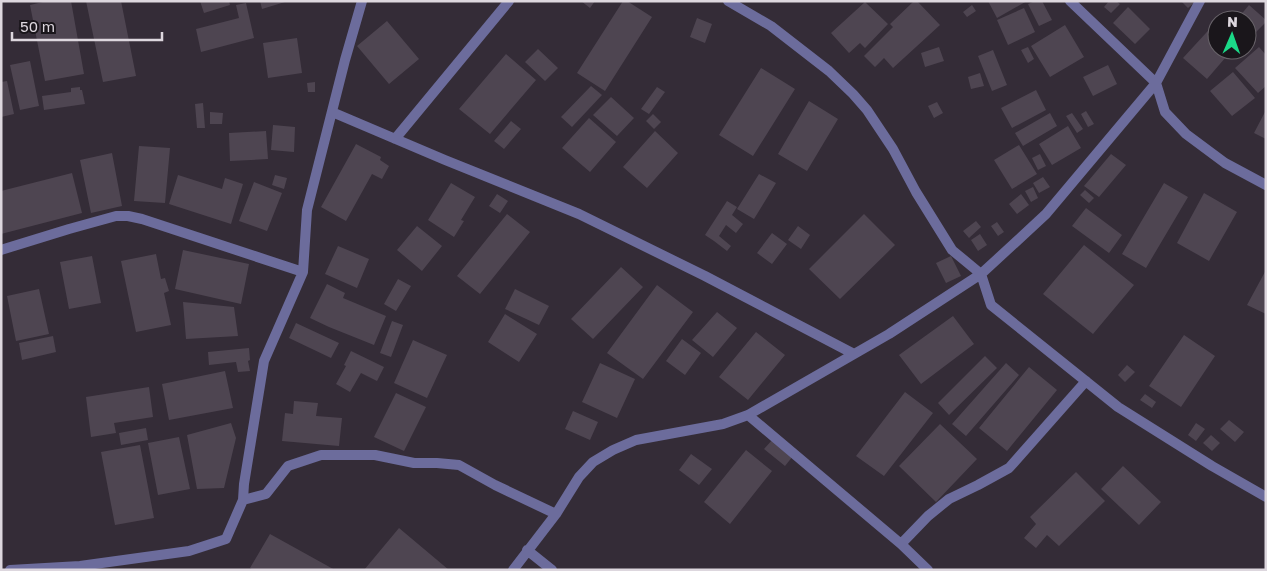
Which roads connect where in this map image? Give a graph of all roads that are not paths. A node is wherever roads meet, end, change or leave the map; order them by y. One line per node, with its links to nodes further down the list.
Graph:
1 (362, 1): 7 (street)
2 (510, 1): 8 (street)
3 (728, 1): 12 (street)
4 (1070, 1): 6 (street)
5 (1200, 1): 6 (street)
6 (1156, 83): 9 (street); 12 (street)
7 (332, 112): 8 (street); 11 (street)
8 (395, 139): 13 (street)
9 (1266, 185)
10 (1, 250): 11 (street)
11 (302, 272): 17 (street)
12 (980, 274): 13 (street); 14 (street)
13 (854, 354): 15 (street)
14 (1086, 381): 16 (street); 19 (street)
15 (748, 415): 18 (street); 19 (street)
16 (1266, 497)
17 (243, 500): 18 (street); 21 (street)
18 (556, 514): 20 (street)
19 (902, 544): 24 (street)
20 (527, 550): 22 (street); 23 (street)
21 (10, 570)
22 (513, 570)
23 (552, 570)
24 (928, 570)

